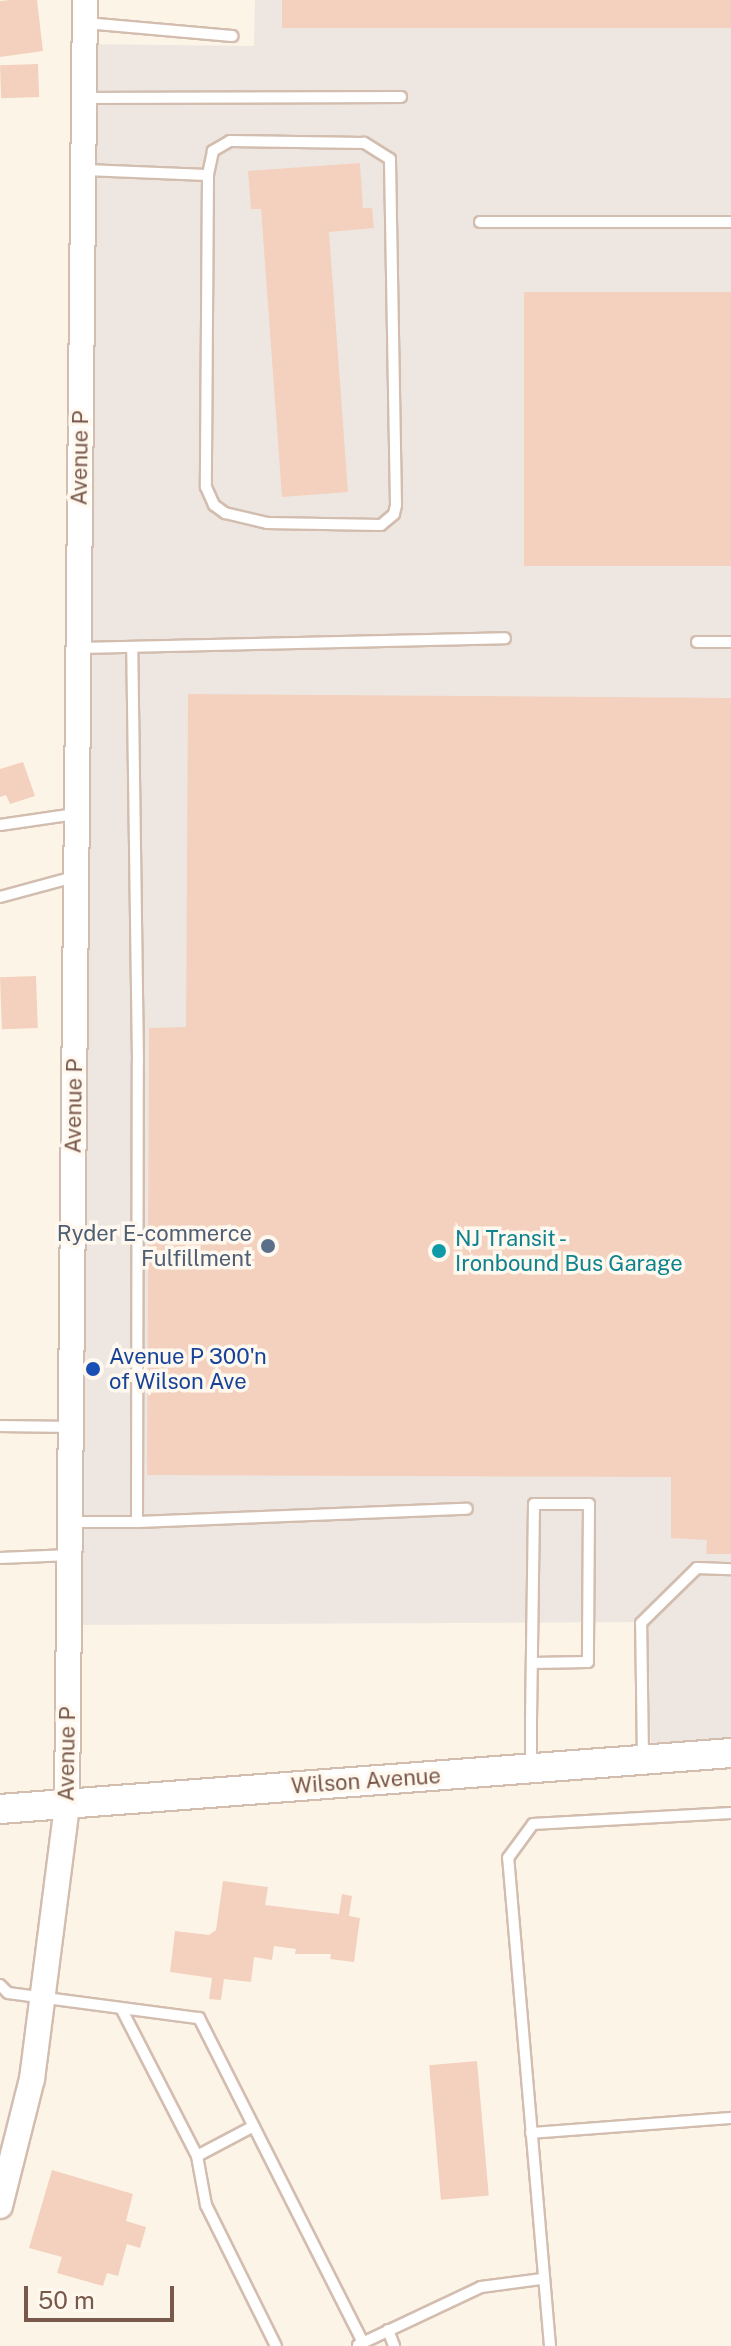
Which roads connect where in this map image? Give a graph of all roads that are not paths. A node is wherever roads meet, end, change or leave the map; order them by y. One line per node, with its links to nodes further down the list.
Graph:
1 (85, 12): 2 (lane); 4 (street, Avenue P)
2 (232, 36)
3 (401, 97): 4 (lane)
4 (84, 98): 5 (street, Avenue P)
5 (83, 170): 6 (lane); 13 (street, Avenue P)
6 (208, 175): 6 (lane)
7 (480, 222): 8 (lane)
8 (731, 222)
9 (505, 638): 12 (lane)
10 (697, 642): 11 (lane)
11 (731, 642)
12 (132, 647): 13 (lane); 22 (lane)
13 (78, 648): 14 (street, Avenue P)
14 (77, 814): 15 (lane); 16 (street, Avenue P)
15 (0, 825)
16 (76, 876): 17 (lane); 19 (street, Avenue P)
17 (0, 897)
18 (0, 1426): 19 (lane)
19 (71, 1427): 21 (street, Avenue P)
20 (467, 1509): 22 (lane)
21 (70, 1522): 22 (lane); 23 (street, Avenue P)
22 (137, 1522)
23 (70, 1555): 24 (lane); 30 (street, Avenue P)
24 (0, 1558)
25 (731, 1569): 28 (lane)
26 (532, 1663): 26 (lane); 29 (lane)
27 (731, 1753): 28 (main road, Wilson Avenue)
28 (643, 1760): 29 (main road, Wilson Avenue)
29 (531, 1769): 30 (main road, Wilson Avenue)
30 (67, 1804): 31 (main road, Wilson Avenue); 34 (street, Avenue P)
31 (0, 1809)
32 (731, 1813): 38 (lane)
33 (3, 1992): 34 (lane)
34 (45, 1999): 35 (lane); 40 (street, Avenue P)
35 (121, 2008): 37 (lane); 39 (lane)
36 (731, 2118): 38 (lane)
37 (254, 2126): 39 (lane); 43 (lane)
38 (531, 2133): 41 (lane)
39 (197, 2156): 44 (lane)
40 (0, 2206)
41 (542, 2279): 42 (lane); 46 (lane)
42 (388, 2330): 43 (lane); 45 (lane)
43 (360, 2344)
44 (276, 2346)
45 (394, 2346)
46 (550, 2346)

